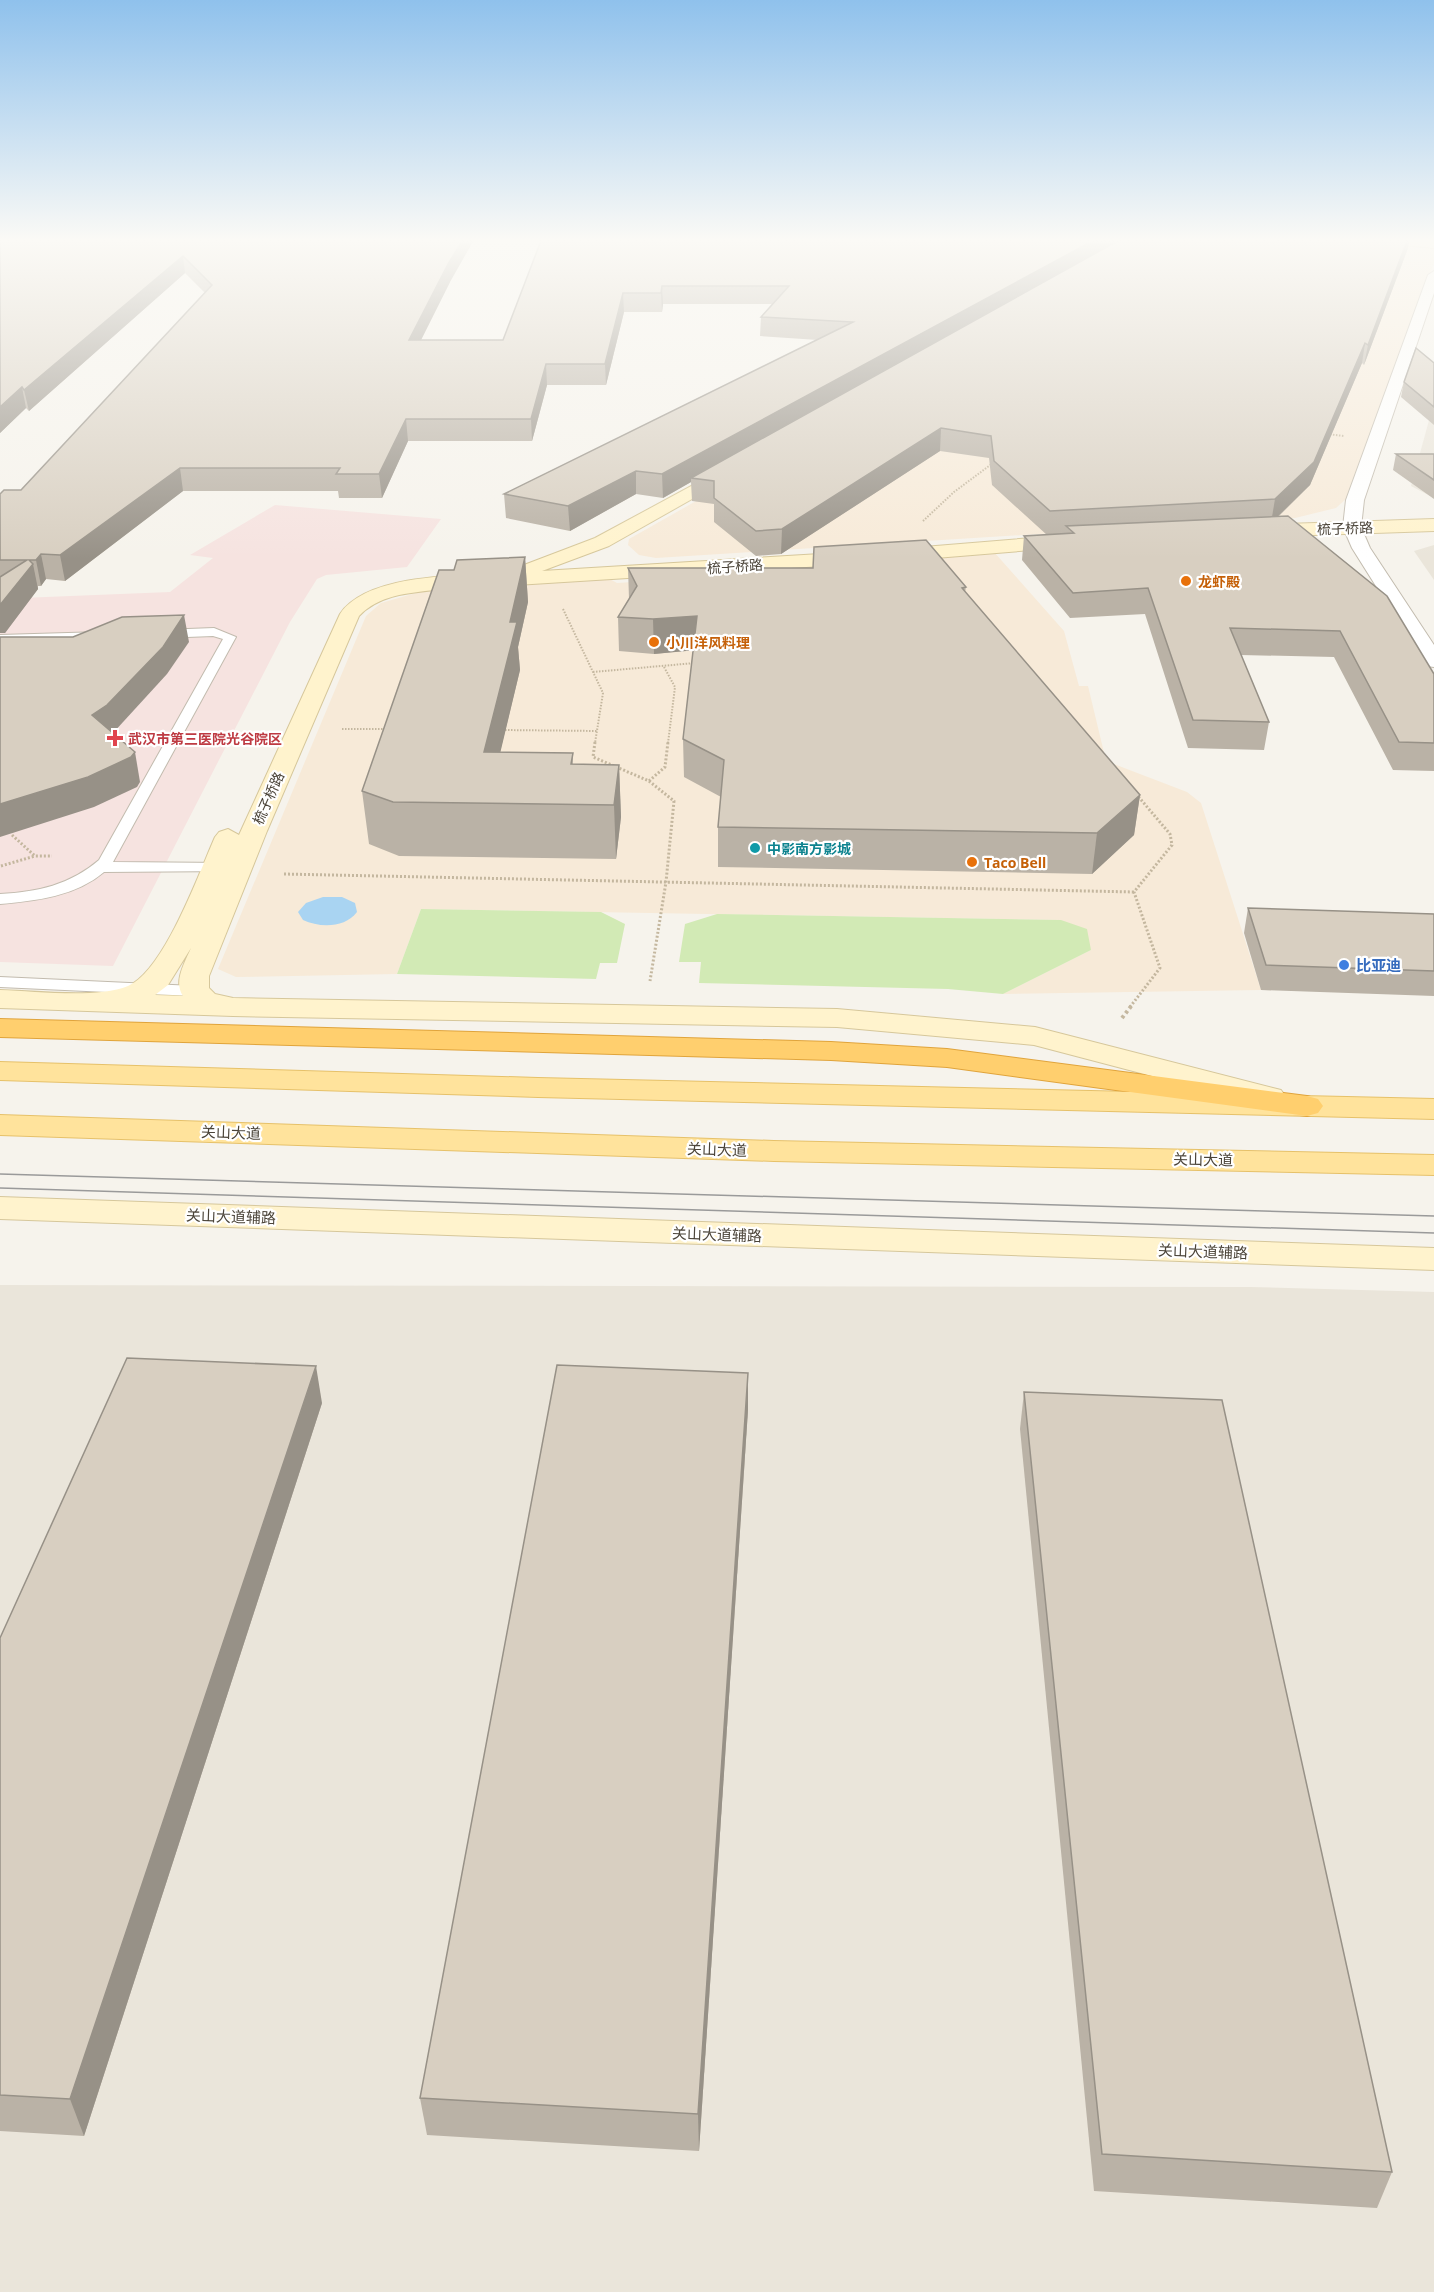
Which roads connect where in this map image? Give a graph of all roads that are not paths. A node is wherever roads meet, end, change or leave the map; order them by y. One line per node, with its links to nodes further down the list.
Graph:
1 (1409, 345): 4 (street)
2 (1424, 345): 4 (street)
3 (1434, 524): 4 (street, 梳子桥路)
4 (1362, 526): 5 (street, 梳子桥路); 10 (street); 12 (street)
5 (1241, 529)
6 (669, 562): 7 (street, 梳子桥路); 7 (street); 14 (street, 梳子桥路)
7 (524, 571): 14 (street)
8 (143, 634): 13 (lane)
9 (119, 635): 11 (lane)
10 (1434, 638)
11 (0, 639)
12 (1434, 661)
13 (105, 861): 14 (lane); 15 (lane)
14 (229, 861): 17 (street); 18 (street, 梳子桥路)
15 (0, 899)
16 (0, 982): 17 (lane)
17 (148, 988): 18 (lane); 20 (street)
18 (194, 991): 21 (street)
19 (0, 999): 20 (street)
20 (84, 1001): 21 (street)
21 (233, 1007): 24 (street)
22 (0, 1028): 24 (highway)
23 (0, 1071): 24 (main road)
24 (1306, 1106): 25 (main road)
25 (1434, 1109)
26 (0, 1125): 27 (main road, 关山大道)
27 (1434, 1165)
28 (0, 1208): 29 (street, 关山大道辅路)
29 (1434, 1259)

